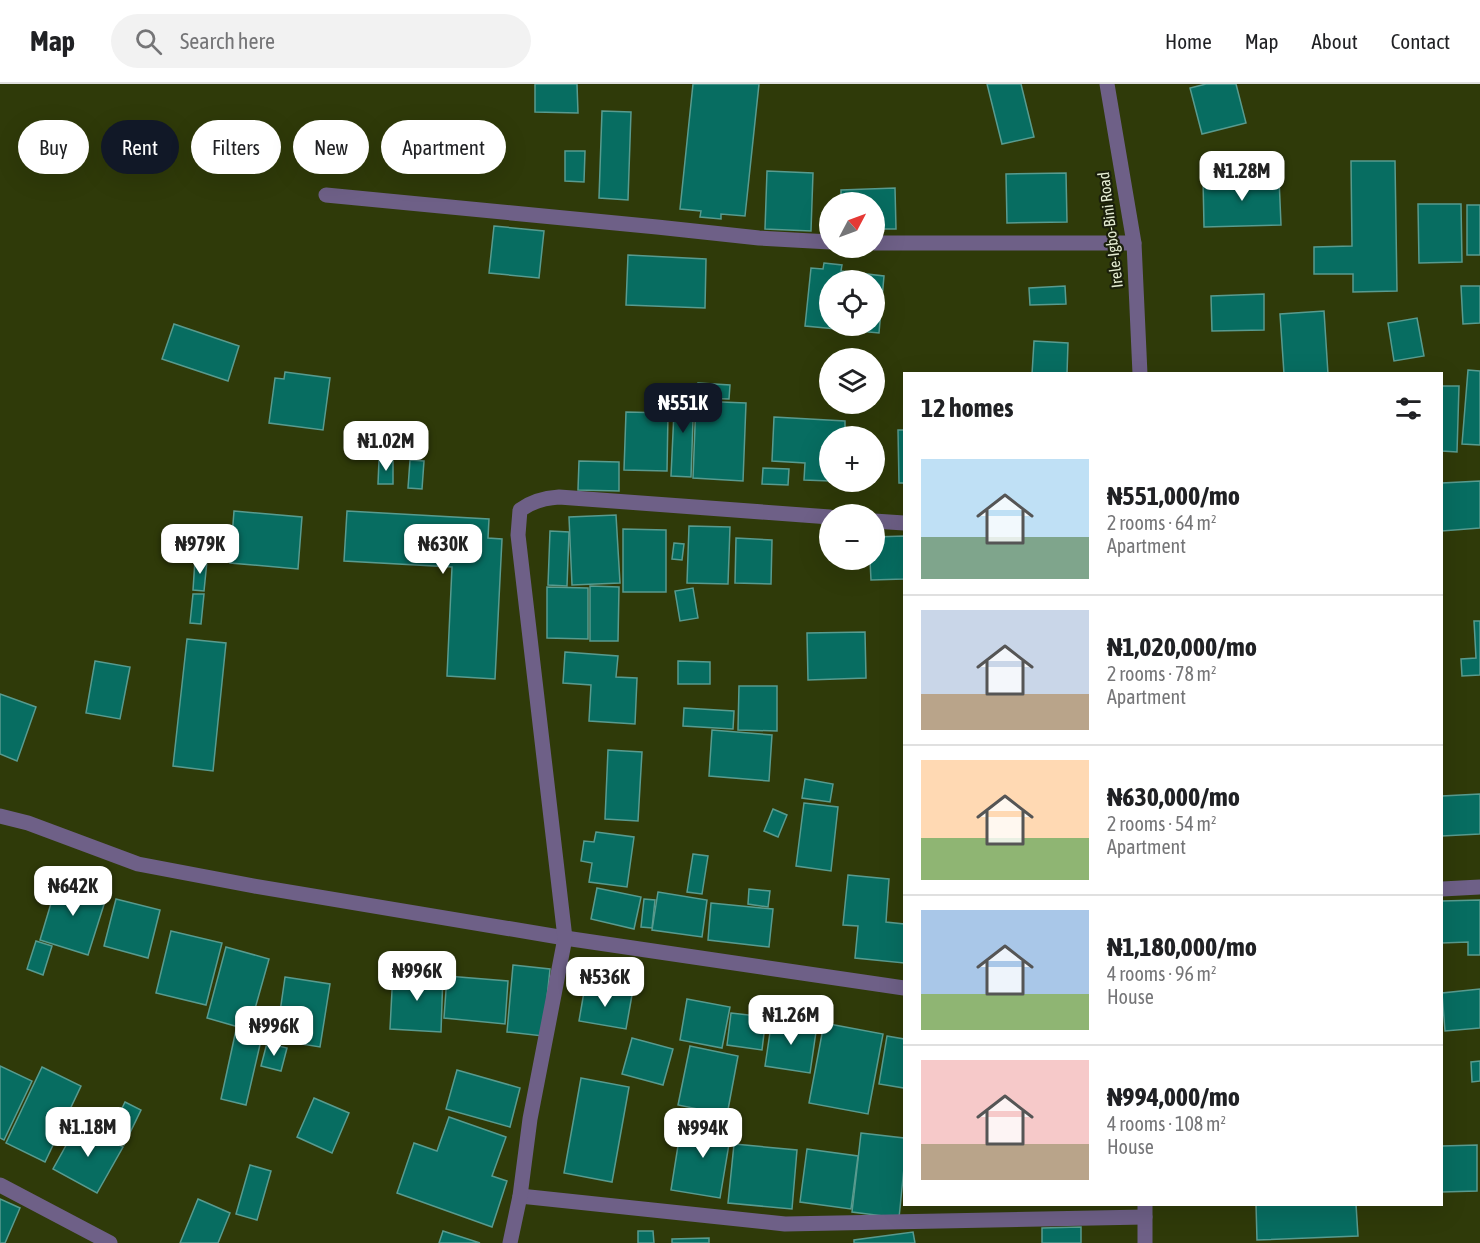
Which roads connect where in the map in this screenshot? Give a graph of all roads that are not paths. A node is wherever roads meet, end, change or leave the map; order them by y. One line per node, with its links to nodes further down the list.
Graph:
1 (1107, 84): 5 (street, Irele-Igbo-Bini Road)
2 (326, 195): 3 (street)
3 (819, 241)
4 (885, 243): 5 (street)
5 (1134, 243): 6 (street, Irele-Igbo-Bini Road)
6 (1140, 372)
7 (819, 516): 13 (street)
8 (885, 521): 9 (street)
9 (903, 523)
10 (0, 816): 13 (street)
11 (1480, 887): 12 (street)
12 (1443, 889)
13 (566, 938): 14 (street); 16 (street)
14 (903, 988)
15 (0, 1185): 18 (street)
16 (520, 1196): 17 (street); 19 (street)
17 (1145, 1211): 20 (street)
18 (110, 1243)
19 (510, 1243)
20 (1145, 1243)

